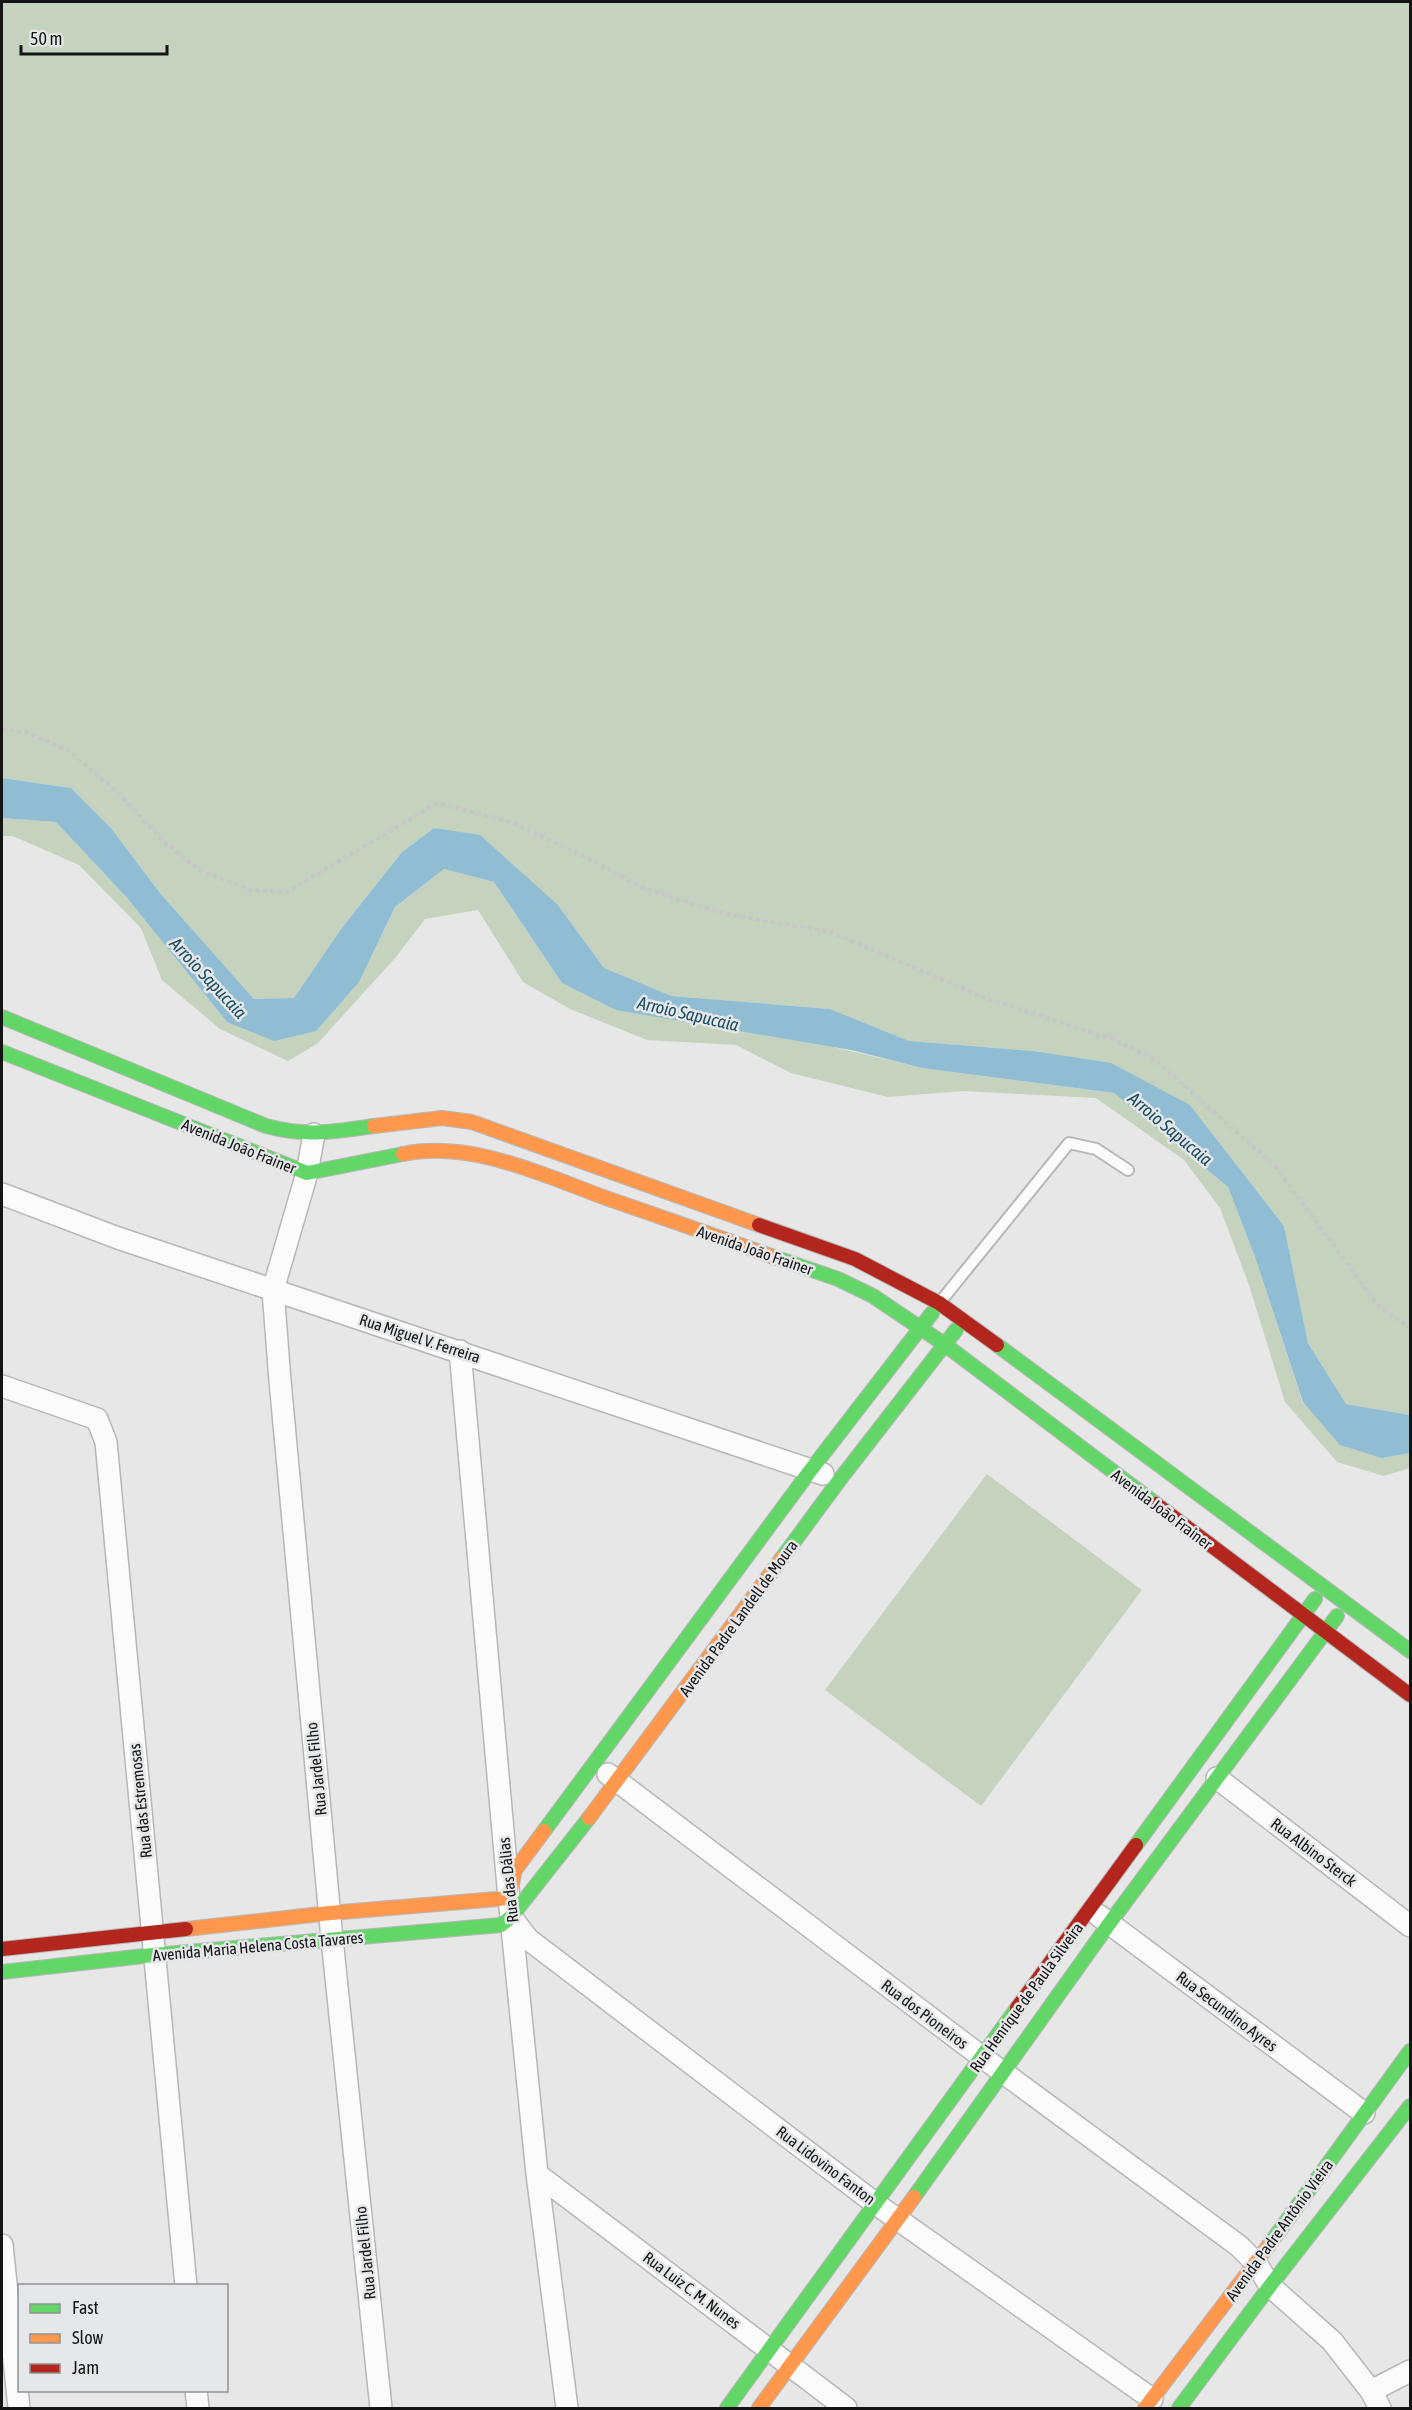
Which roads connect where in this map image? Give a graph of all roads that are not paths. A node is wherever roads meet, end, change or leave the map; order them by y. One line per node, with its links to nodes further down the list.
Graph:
1 (2, 1017): 3 (street, Avenida João Frainer)
2 (2, 1052): 5 (street, Avenida João Frainer)
3 (314, 1134): 5 (street, Rua Jardel Filho); 8 (street, Avenida João Frainer)
4 (1128, 1170): 8 (lane)
5 (307, 1173): 7 (street, Rua Jardel Filho); 10 (street, Avenida João Frainer)
6 (2, 1194): 7 (street, Rua Miguel V. Ferreira)
7 (273, 1290): 12 (street, Rua Miguel V. Ferreira); 27 (street, Rua Jardel Filho)
8 (939, 1303): 9 (street, Avenida João Frainer); 10 (street, Avenida Padre Landell de Moura)
9 (964, 1321): 11 (street, Avenida Padre Landell de Moura); 16 (street, Avenida João Frainer)
10 (920, 1329): 11 (street, Avenida João Frainer); 14 (street, Avenida Padre Landell de Moura)
11 (944, 1344): 15 (street, Avenida Padre Landell de Moura); 18 (street, Avenida João Frainer)
12 (460, 1351): 14 (street, Rua Miguel V. Ferreira); 25 (street, Rua das Dálias)
13 (2, 1386): 30 (street, Rua das Estremosas)
14 (810, 1471): 15 (street, Rua Miguel V. Ferreira); 22 (street, Avenida Padre Landell de Moura)
15 (841, 1478): 24 (street, Avenida Padre Landell de Moura)
16 (1324, 1587): 17 (street, Avenida João Frainer); 18 (street, Rua Henrique de Paula Silveira)
17 (1346, 1603): 19 (street, Rua Henrique de Paula Silveira); 20 (street, Avenida João Frainer)
18 (1303, 1615): 19 (street, Avenida João Frainer); 26 (street, Rua Henrique de Paula Silveira)
19 (1324, 1631): 21 (street, Avenida João Frainer); 23 (street, Rua Henrique de Paula Silveira)
20 (1410, 1651)
21 (1410, 1695)
22 (594, 1765): 24 (street, Rua dos Pioneiros); 25 (street, Avenida Padre Landell de Moura)
23 (1217, 1778): 28 (street, Rua Henrique de Paula Silveira); 29 (street, Rua Albino Sterck)
24 (618, 1781): 25 (street, Avenida Padre Landell de Moura); 38 (street, Rua dos Pioneiros)
25 (510, 1907): 27 (street, Avenida Maria Helena Costa Tavares); 31 (street, Avenida Maria Helena Costa Tavares); 42 (street, Rua das Dálias); 43 (street, Rua Lidovino Fanton)
26 (1090, 1908): 28 (street, Rua Secundino Ayres); 34 (street, Rua Henrique de Paula Silveira)
27 (330, 1913): 30 (street, Avenida Maria Helena Costa Tavares); 31 (street, Rua Jardel Filho)
28 (1109, 1924): 36 (street, Rua Henrique de Paula Silveira); 41 (street, Rua Secundino Ayres)
29 (1410, 1926)
30 (153, 1932): 32 (street, Avenida Maria Helena Costa Tavares); 33 (street, Rua das Estremosas)
31 (332, 1939): 33 (street, Avenida Maria Helena Costa Tavares); 57 (street, Rua Jardel Filho)
32 (2, 1949)
33 (153, 1955): 35 (street, Avenida Maria Helena Costa Tavares); 47 (street, Rua das Estremosas)
34 (1050, 1963): 36 (street); 38 (street, Rua Henrique de Paula Silveira)
35 (2, 1972)
36 (1071, 1979): 39 (street, Rua Henrique de Paula Silveira)
37 (1410, 2051): 41 (street, Avenida Padre Antônio Vieira)
38 (982, 2057): 39 (street, Rua dos Pioneiros); 43 (street, Rua Henrique de Paula Silveira)
39 (1003, 2072): 44 (street, Rua Henrique de Paula Silveira); 46 (street, Rua dos Pioneiros)
40 (1410, 2106): 48 (street, Avenida Padre Antônio Vieira)
41 (1364, 2113): 46 (street, Avenida Padre Antônio Vieira)
42 (537, 2174): 49 (street, Rua Luiz C. M. Nunes); 58 (street, Rua das Dálias)
43 (876, 2204): 44 (street, Rua Lidovino Fanton); 49 (street, Rua Henrique de Paula Silveira)
44 (899, 2218): 50 (street, Rua Henrique de Paula Silveira); 54 (street, Rua Lidovino Fanton)
45 (2, 2245): 55 (street)
46 (1256, 2263): 48 (street, Rua dos Pioneiros); 54 (street, Avenida Padre Antônio Vieira)
47 (186, 2284)
48 (1270, 2286): 53 (street, Rua dos Pioneiros); 62 (street, Avenida Padre Antônio Vieira)
49 (770, 2349): 50 (street, Rua Luiz C. M. Nunes); 59 (street, Rua Henrique de Paula Silveira)
50 (790, 2367): 60 (street, Rua Henrique de Paula Silveira); 61 (street, Rua Luiz C. M. Nunes)
51 (1410, 2371): 53 (street)
52 (196, 2392): 56 (street)
53 (1375, 2400)
54 (1148, 2404)
55 (19, 2409)
56 (198, 2409)
57 (381, 2409)
58 (567, 2409)
59 (727, 2409)
60 (759, 2409)
61 (846, 2409)
62 (1179, 2409)

